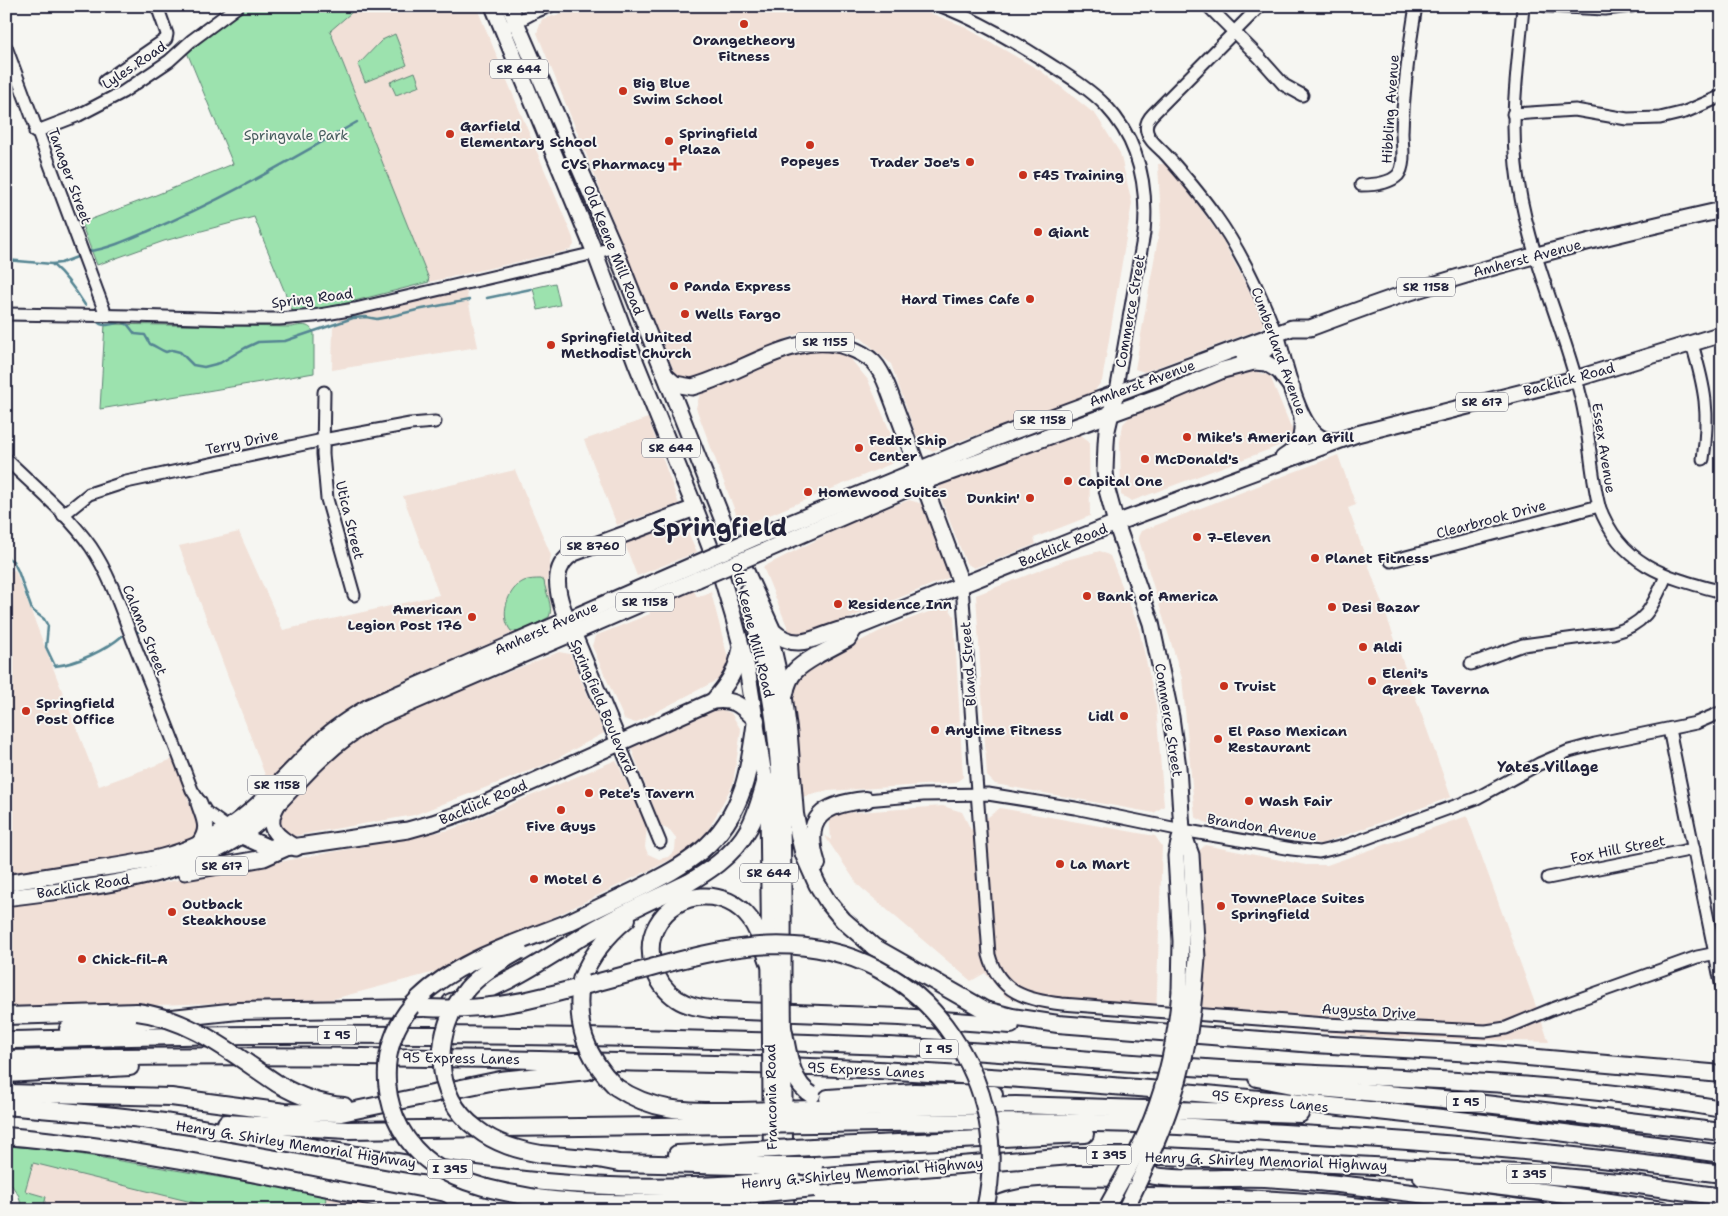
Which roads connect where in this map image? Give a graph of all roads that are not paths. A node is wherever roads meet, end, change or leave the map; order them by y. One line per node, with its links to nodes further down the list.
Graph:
1 (157, 6): 14 (street)
2 (238, 6): 18 (street, Lyles Road)
3 (550, 6): 11 (street)
4 (941, 6): 37 (street, Commerce Street)
5 (1208, 6): 12 (street)
6 (1260, 6): 12 (street, Cumberland Avenue)
7 (1416, 6): 19 (street, Hibbling Avenue)
8 (1523, 6): 17 (street, Essex Avenue)
9 (1546, 6): 10 (street)
10 (1632, 6)
11 (507, 14): 21 (main road, Old Keene Mill Road / SR 644); 22 (main road, Old Keene Mill Road / SR 644)
12 (1235, 32): 15 (street); 27 (street, Cumberland Avenue)
13 (6, 47): 18 (street, Tanager Street)
14 (105, 81)
15 (1302, 95)
16 (1722, 96): 17 (street)
17 (1513, 114): 23 (street, Essex Avenue)
18 (36, 131): 25 (street, Tanager Street)
19 (1361, 185)
20 (1722, 210): 23 (main road, Amherst Avenue / SR 1158)
21 (614, 247): 22 (street, Spring Road); 32 (main road, Old Keene Mill Road / SR 644)
22 (595, 254): 25 (street, Spring Road); 49 (main road, Old Keene Mill Road / SR 644)
23 (1536, 255): 26 (main road, Amherst Avenue / SR 1158); 33 (street, Essex Avenue)
24 (6, 314): 25 (street, Spring Road)
25 (106, 315)
26 (1310, 328): 27 (main road, Amherst Avenue / SR 1158); 30 (main road)
27 (1276, 334): 30 (main road, Cumberland Avenue); 31 (main road); 37 (main road, Amherst Avenue / SR 1158)
28 (1722, 334): 29 (main road, Backlick Road / SR 617)
29 (1692, 344): 33 (main road, Backlick Road / SR 617); 45 (street)
30 (1286, 364): 35 (main road, Cumberland Avenue)
31 (1223, 370): 35 (main road, Amherst Avenue / SR 1158); 38 (main road, Amherst Avenue / SR 1158)
32 (665, 375): 34 (main road); 41 (main road, Old Keene Mill Road / SR 644)
33 (1576, 378): 43 (main road, Backlick Road / SR 617); 48 (street, Essex Avenue)
34 (699, 385): 41 (main road); 47 (main road, Bland Street / SR 1155)
35 (1292, 388): 39 (main road, Cumberland Avenue)
36 (324, 392): 42 (street, Utica Street)
37 (1116, 392): 38 (main road, Commerce Street); 47 (main road, Amherst Avenue / SR 1158)
38 (1111, 413): 47 (main road, Amherst Avenue / SR 1158); 51 (main road, Commerce Street)
39 (1302, 415): 43 (main road, Cumberland Avenue); 46 (main road, Backlick Road / SR 617)
40 (435, 422): 42 (street, Terry Drive)
41 (685, 424): 52 (main road, Old Keene Mill Road / SR 644)
42 (323, 440): 50 (street, Terry Drive); 57 (street, Utica Street)
43 (1338, 441): 46 (main road, Backlick Road / SR 617)
44 (6, 459): 50 (street, Calamo Street)
45 (1703, 459)
46 (1272, 465): 51 (main road, Backlick Road / SR 617)
47 (921, 476): 55 (main road, Bland Street / SR 1155); 59 (main road, Amherst Avenue / SR 1158, bridge); 59 (main road, Amherst Avenue / SR 1158, bridge)
48 (1599, 506): 53 (street, Clearbrook Drive); 54 (street, Essex Avenue)
49 (696, 508): 59 (main road, Springfield Boulevard / SR 8760); 61 (main road, Old Keene Mill Road / SR 644)
50 (64, 515): 73 (street, Calamo Street)
51 (1116, 523): 55 (main road, Backlick Road / SR 617); 75 (main road, Commerce Street)
52 (726, 525): 58 (main road, Backlick Road); 90 (main road, Old Keene Mill Road / SR 644)
53 (1391, 561)
54 (1666, 576): 56 (street, Essex Avenue); 63 (street)
55 (962, 586): 60 (main road, Backlick Road / SR 617); 71 (street, Bland Street / SR 1155)
56 (1722, 592)
57 (354, 595)
58 (765, 616): 60 (main road, Backlick Road); 64 (highway)
59 (569, 626): 69 (main road, Springfield Boulevard / SR 8760); 74 (main road, Amherst Avenue / SR 1158); 76 (main road, Amherst Avenue / SR 1158)
60 (855, 628): 62 (main road, Backlick Road / SR 617)
61 (741, 645): 65 (main road); 67 (main road, Old Keene Mill Road / SR 644)
62 (816, 656): 64 (highway)
63 (1472, 664)
64 (784, 699): 86 (highway)
65 (713, 701): 67 (main road); 69 (main road, Backlick Road / SR 617)
66 (1722, 712): 68 (street, Brandon Avenue)
67 (756, 720): 70 (main road, Old Keene Mill Road / SR 644); 87 (highway)
68 (1669, 729): 75 (street, Brandon Avenue); 80 (street)
69 (619, 743): 77 (street, Springfield Boulevard); 79 (main road, Backlick Road / SR 617)
70 (766, 780): 84 (highway); 89 (main road, Old Keene Mill Road / SR 644)
71 (977, 794): 72 (street, Brandon Avenue); 75 (street, Brandon Avenue); 91 (street, Bland Street)
72 (866, 800): 86 (highway)
73 (199, 802): 76 (street, Calamo Street); 78 (main road)
74 (278, 803): 76 (main road, Amherst Avenue / SR 1158); 79 (main road)
75 (1182, 830): 122 (main road, Commerce Street, bridge)
76 (234, 832): 78 (main road, Backlick Road / SR 617); 79 (main road, Backlick Road / SR 617); 81 (main road, Backlick Road / SR 1158)
77 (660, 842)
78 (200, 844): 83 (main road, Backlick Road / SR 617)
79 (290, 848): 81 (main road, SR 617)
80 (1694, 849): 82 (street, Fox Hill Street); 88 (street)
81 (158, 874): 85 (main road, Backlick Road / SR 617)
82 (1548, 878)
83 (6, 883)
84 (688, 883): 93 (highway, bridge); 112 (highway, bridge)
85 (6, 898)
86 (828, 902): 95 (highway)
87 (567, 923): 119 (highway, bridge); 125 (highway, bridge)
88 (1718, 952): 91 (street, Augusta Drive); 92 (street)
89 (770, 965): 90 (main road, Old Keene Mill Road / SR 644); 95 (highway)
90 (777, 983): 96 (main road, Old Keene Mill Road / SR 644, bridge); 107 (main road, Franconia Road / SR 644, bridge)
91 (1006, 986)
92 (1722, 988)
93 (425, 1008): 97 (highway); 132 (highway, bridge)
94 (6, 1016): 109 (highway, bridge)
95 (1058, 1024): 102 (highway)
96 (783, 1028): 107 (main road, Franconia Road / SR 644, bridge); 111 (highway, bridge)
97 (6, 1038): 101 (highway, I 95)
98 (222, 1056): 99 (highway, 95 Express Lanes); 100 (highway, 95 Express Lanes); 103 (highway)
99 (6, 1059)
100 (682, 1064): 109 (highway); 113 (highway, 95 Express Lanes)
101 (1211, 1068): 110 (highway); 116 (highway, I 95)
102 (1685, 1072): 104 (highway); 105 (highway)
103 (6, 1074)
104 (1722, 1074)
105 (1722, 1081)
106 (6, 1093): 109 (highway)
107 (778, 1100): 127 (main road, Franconia Road / SR 644); 131 (main road, Franconia Road / SR 644)
108 (6, 1106): 114 (highway, Henry G. Shirley Memorial Highway)
109 (376, 1107)
110 (1722, 1108)
111 (812, 1109): 112 (highway, bridge); 113 (highway); 115 (highway)
112 (737, 1118): 114 (highway)
113 (1446, 1118): 118 (highway, 95 Express Lanes)
114 (164, 1122): 125 (highway, Henry G. Shirley Memorial Highway / I 395)
115 (1240, 1130): 119 (highway, bridge); 123 (highway)
116 (1722, 1132)
117 (6, 1136): 130 (highway)
118 (1722, 1154)
119 (737, 1158): 124 (highway, bridge)
120 (1336, 1165): 121 (highway, Henry G. Shirley Memorial Highway / I 395); 126 (highway, Henry G. Shirley Memorial Highway / I 395); 136 (highway)
121 (912, 1169): 124 (highway, Henry G. Shirley Memorial Highway / I 395); 124 (highway)
122 (1135, 1172): 128 (main road, Commerce Street, bridge); 129 (main road, Commerce Street, bridge); 135 (highway)
123 (1722, 1174)
124 (814, 1177): 125 (highway, Henry G. Shirley Memorial Highway / I 395, bridge)
125 (738, 1190)
126 (1722, 1197)
127 (787, 1205)
128 (1107, 1208)
129 (1126, 1208)
130 (440, 1210)
131 (772, 1210)
132 (985, 1210)
133 (989, 1210): 134 (highway)
134 (1386, 1210)
135 (1537, 1210)
136 (1662, 1210)

